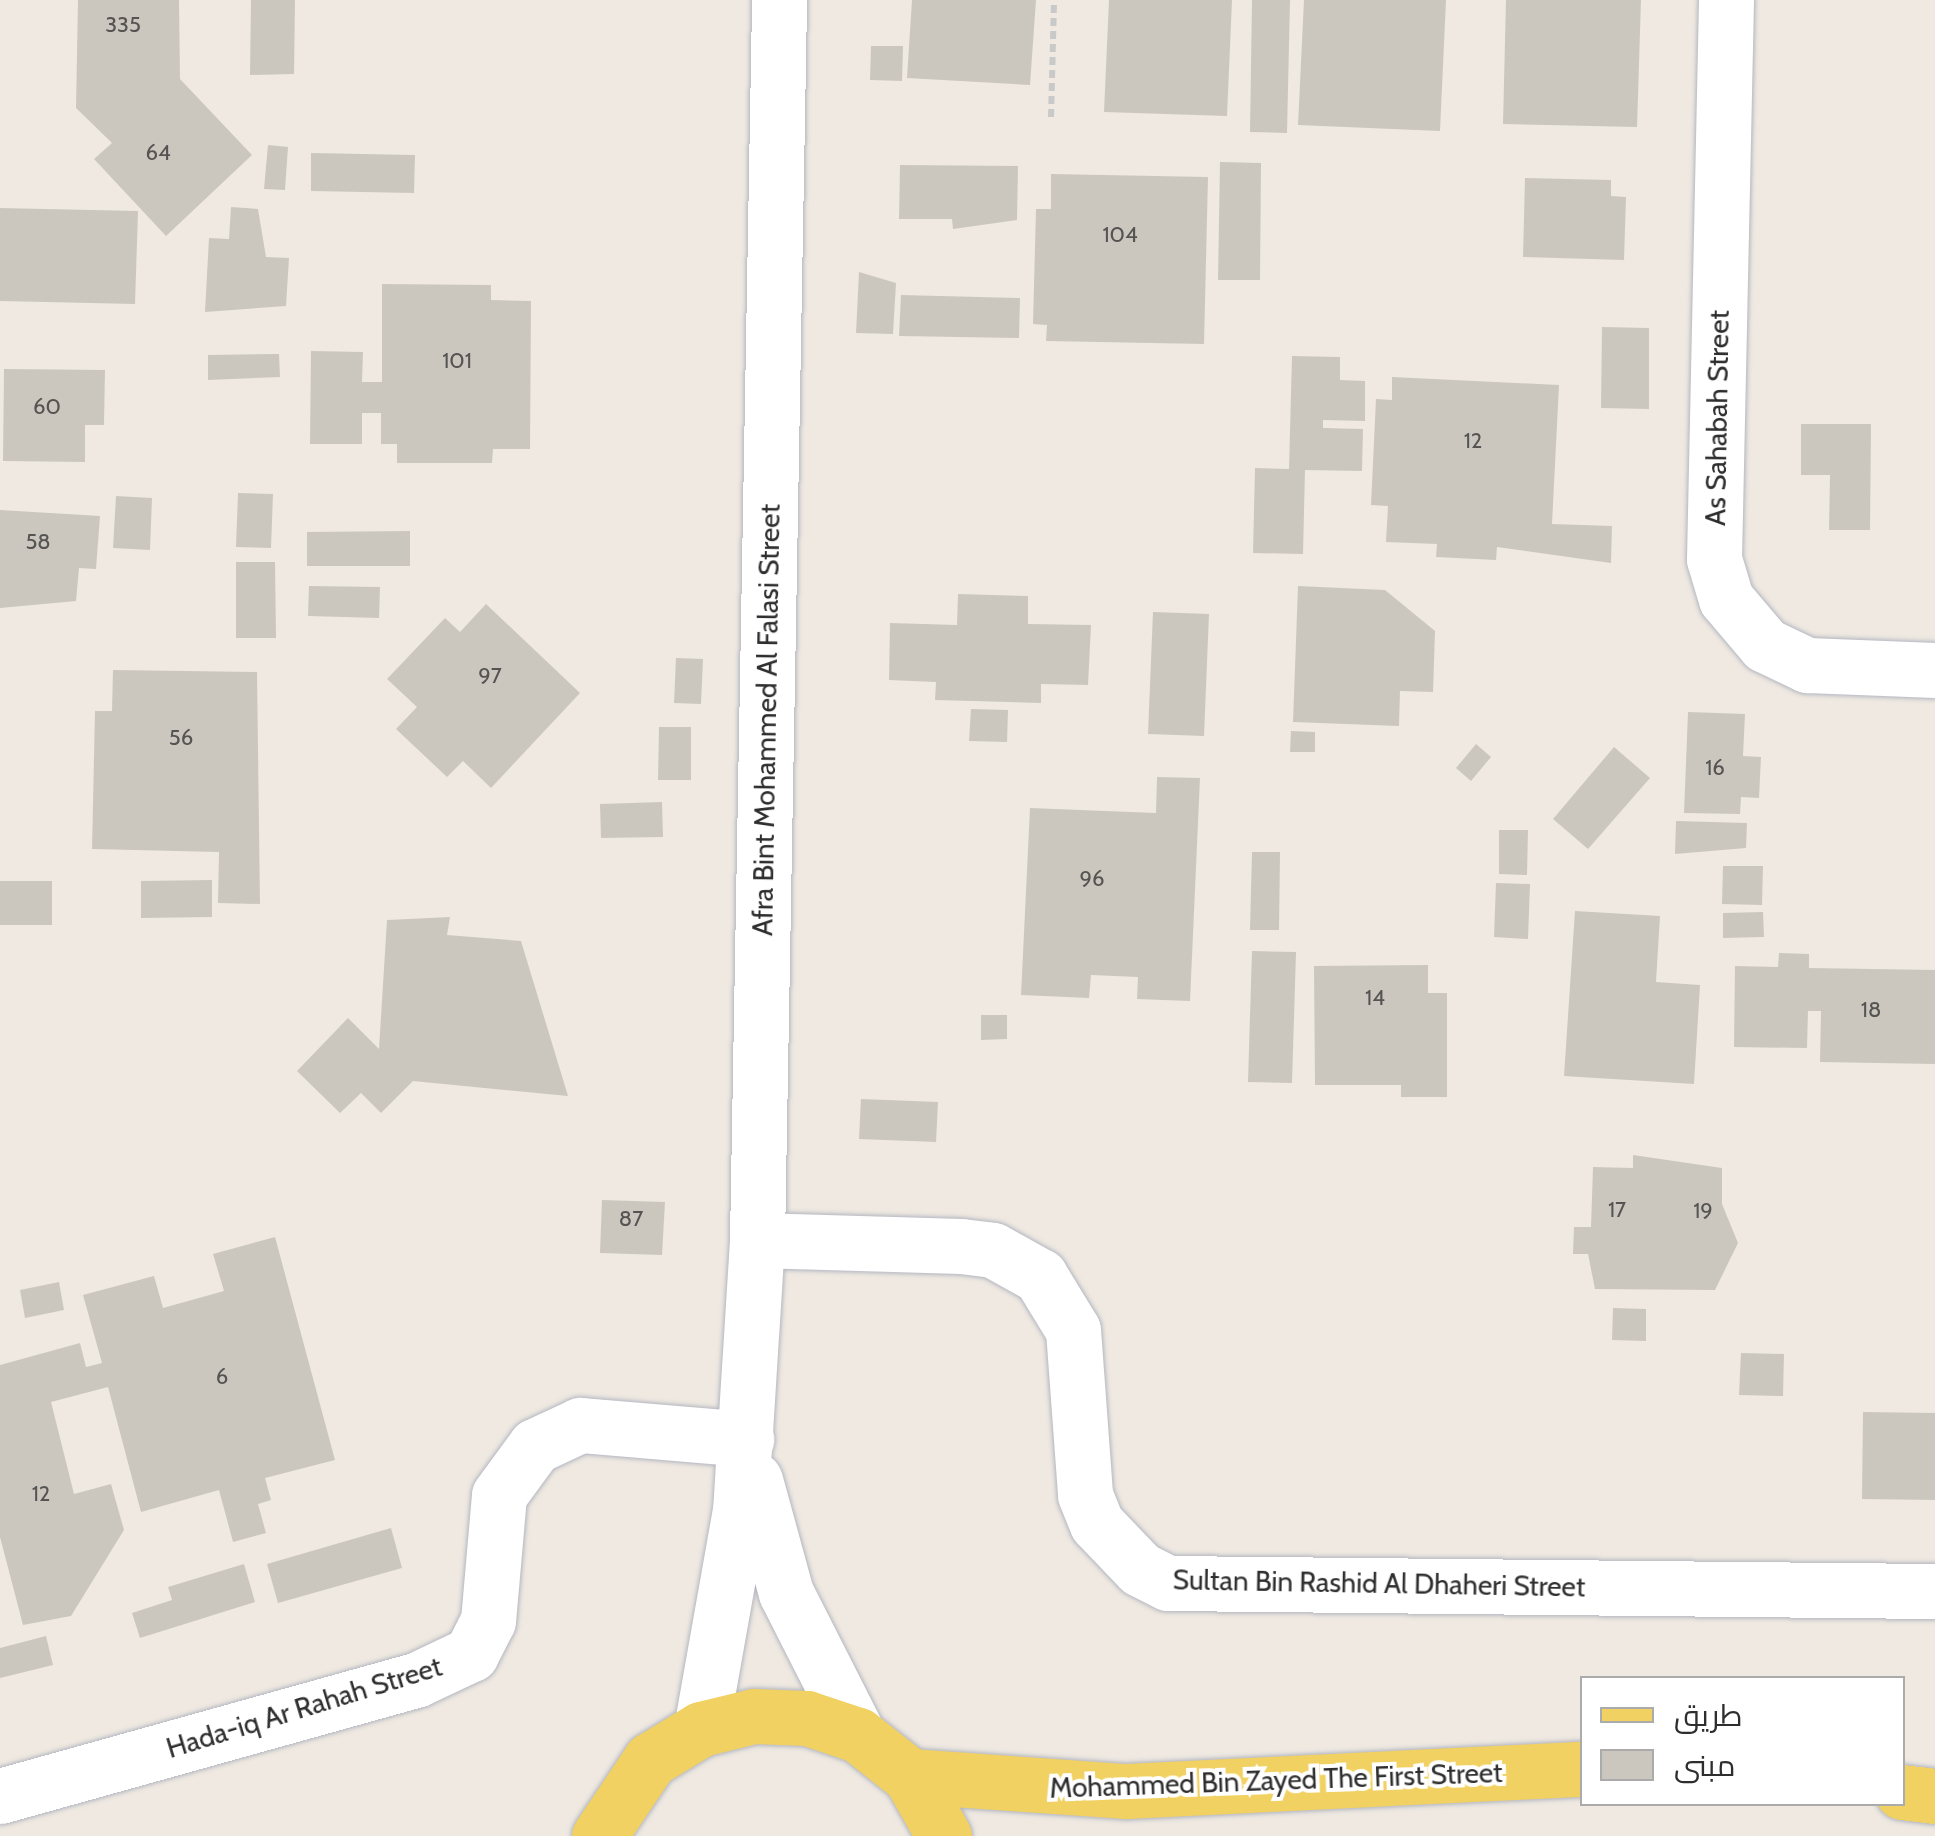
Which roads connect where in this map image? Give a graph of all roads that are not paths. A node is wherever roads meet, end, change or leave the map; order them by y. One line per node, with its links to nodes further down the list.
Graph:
1 (779, 0): 4 (street, Afra Bint Mohammed Al Falasi Street)
2 (1726, 0): 3 (street, As Sahabah Street)
3 (1935, 670)
4 (757, 1240): 5 (street, Afra Bint Mohammed Al Falasi Street); 6 (street, Sultan Bin Rashid Al Dhaheri Street)
5 (746, 1439): 7 (street, Afra Bint Mohammed Al Falasi Street); 8 (street, Afra Bint Mohammed Al Falasi Street); 12 (street, Hada-iq Ar Rahah Street)
6 (1935, 1591)
7 (701, 1729): 8 (main road); 14 (main road)
8 (858, 1736): 10 (main road)
9 (1580, 1769): 10 (main road, Mohammed Bin Zayed The First Street)
10 (910, 1776): 16 (main road)
11 (1905, 1792): 13 (main road)
12 (0, 1796)
13 (1935, 1796)
14 (605, 1821): 15 (main road)
15 (558, 1836)
16 (944, 1836)

